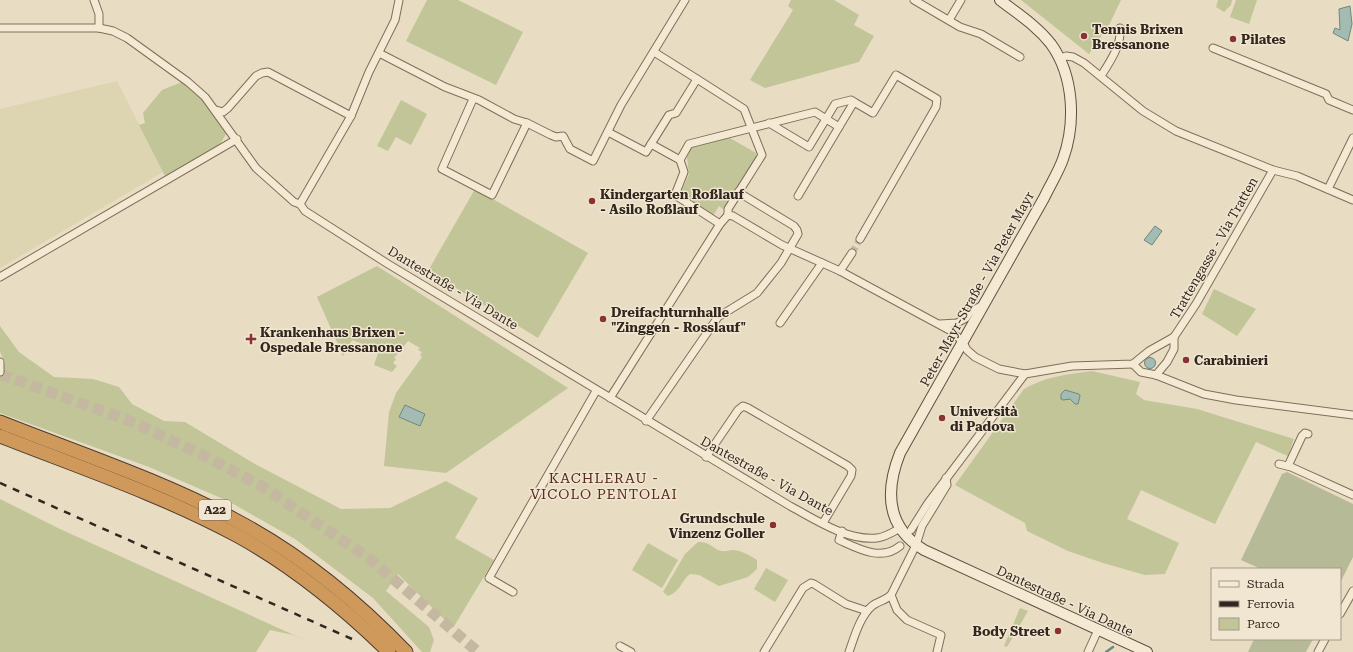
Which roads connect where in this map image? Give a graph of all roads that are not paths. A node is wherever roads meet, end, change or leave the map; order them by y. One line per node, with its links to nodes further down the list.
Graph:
1 (94, 0): 9 (street)
2 (399, 0): 13 (street)
3 (685, 0): 11 (street)
4 (914, 0): 7 (street)
5 (961, 0): 7 (street)
6 (1000, 0): 15 (main road, Peter-Mayr-Straße - Via Peter Mayr)
7 (949, 20): 14 (street)
8 (0, 28): 9 (street, Dantestraße - Via Dante)
9 (99, 28): 20 (street, Dantestraße - Via Dante)
10 (1120, 28): 16 (street)
11 (654, 47): 17 (street); 28 (street)
12 (1213, 48): 21 (street)
13 (379, 53): 18 (street); 22 (street)
14 (1020, 57)
15 (1060, 59): 16 (street); 47 (main road, Peter-Mayr-Straße - Via Peter Mayr)
16 (1101, 76): 33 (street)
17 (697, 80): 27 (street); 31 (street)
18 (473, 99): 24 (street); 24 (street)
19 (854, 102): 23 (street); 26 (street); 41 (street)
20 (216, 110): 22 (street); 30 (street, Dantestraße - Via Dante)
21 (1353, 110)
22 (351, 116): 38 (street)
23 (826, 119): 25 (street); 25 (street); 26 (street)
24 (527, 123): 28 (street)
25 (768, 123): 27 (street)
26 (839, 127): 36 (street)
27 (751, 129): 32 (street); 35 (street)
28 (608, 132): 31 (street)
29 (1353, 138): 34 (street)
30 (237, 139): 38 (street, Dantestraße - Via Dante); 46 (street)
31 (651, 144): 32 (street)
32 (680, 160): 40 (street)
33 (1273, 170): 34 (street); 50 (street, Trattengasse - Via Tratten)
34 (1328, 189): 37 (street)
35 (738, 192): 39 (street); 42 (street)
36 (798, 196)
37 (1353, 200)
38 (300, 204): 57 (street, Dantestraße - Via Dante)
39 (728, 215): 40 (street); 42 (street)
40 (720, 224): 58 (street)
41 (860, 239)
42 (789, 248): 44 (street); 60 (street)
43 (852, 253): 45 (street)
44 (822, 263): 45 (street); 48 (street)
45 (840, 271): 49 (street)
46 (0, 277)
47 (982, 306): 49 (street); 51 (main road, Peter-Mayr-Straße - Via Peter Mayr)
48 (780, 323)
49 (939, 324): 51 (street)
50 (1174, 337): 53 (street, Trattengasse - Via Tratten); 56 (street, Trattengasse - Via Tratten)
51 (962, 341): 55 (street); 70 (main road, Peter-Mayr-Straße - Via Peter Mayr)
52 (0, 362): 54 (street)
53 (1133, 364): 55 (street); 56 (street)
54 (0, 372)
55 (1025, 374): 67 (street)
56 (1156, 375): 59 (street)
57 (596, 390): 58 (street, Dantestraße - Via Dante); 76 (street)
58 (610, 398): 60 (street, Dantestraße - Via Dante)
59 (1353, 415)
60 (646, 421): 64 (street, Dantestraße - Via Dante)
61 (0, 422): 83 (highway, A22)
62 (1308, 434): 66 (street)
63 (0, 436): 84 (highway, A22)
64 (706, 457): 69 (street, Dantestraße - Via Dante); 69 (street)
65 (1279, 464): 66 (street)
66 (1288, 466): 68 (street)
67 (946, 478): 71 (street); 73 (street)
68 (1353, 495)
69 (823, 523): 72 (street, Dantestraße - Via Dante)
70 (900, 528): 72 (street, Dantestraße - Via Dante); 73 (main road, Dantestraße - Via Dante)
71 (911, 530)
72 (842, 531): 74 (street)
73 (916, 545): 77 (street); 80 (main road, Dantestraße - Via Dante)
74 (900, 546)
75 (1353, 591): 79 (street)
76 (513, 592)
77 (891, 595): 78 (street); 88 (street)
78 (867, 611): 86 (street); 87 (street)
79 (1341, 612)
80 (1098, 630): 89 (street); 90 (main road, Dantestraße - Via Dante)
81 (1324, 640): 91 (street)
82 (620, 646): 85 (street)
83 (404, 650)
84 (389, 652)
85 (631, 652)
86 (764, 652)
87 (848, 652)
88 (936, 652)
89 (1088, 652)
90 (1147, 652)
91 (1318, 652)

